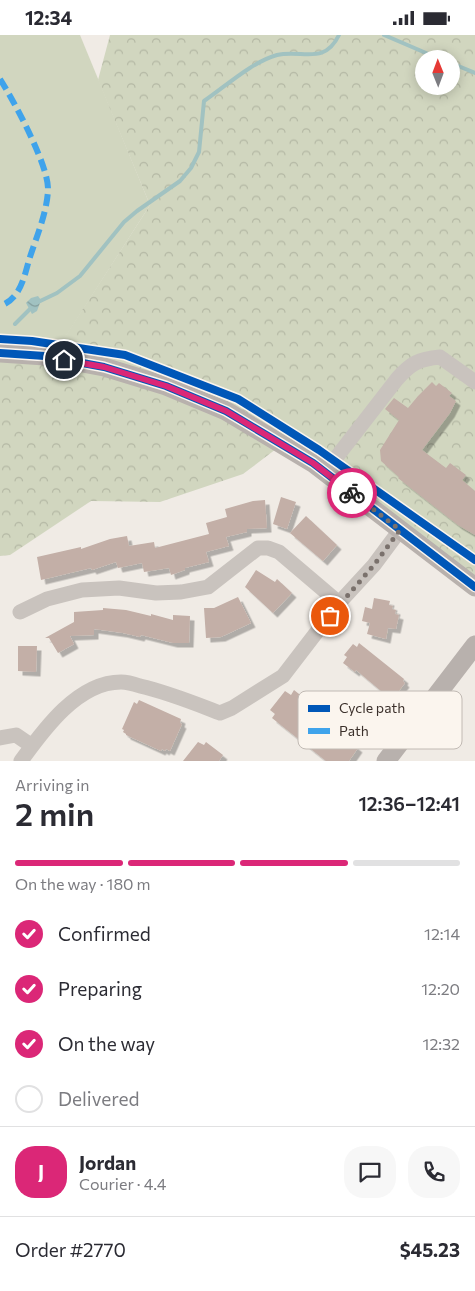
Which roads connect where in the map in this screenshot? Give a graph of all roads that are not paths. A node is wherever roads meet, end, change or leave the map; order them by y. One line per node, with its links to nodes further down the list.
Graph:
1 (0, 353): 3 (main road)
2 (475, 381): 3 (street)
3 (325, 472): 4 (main road)
4 (400, 530): 5 (main road); 6 (street)
5 (475, 587)
6 (339, 603): 7 (street); 11 (street)
7 (20, 612)
8 (475, 645): 9 (main road)
9 (440, 691)
10 (0, 738): 11 (street)
11 (32, 746): 13 (street)
12 (395, 749): 14 (main road)
13 (22, 761)
14 (386, 761)

